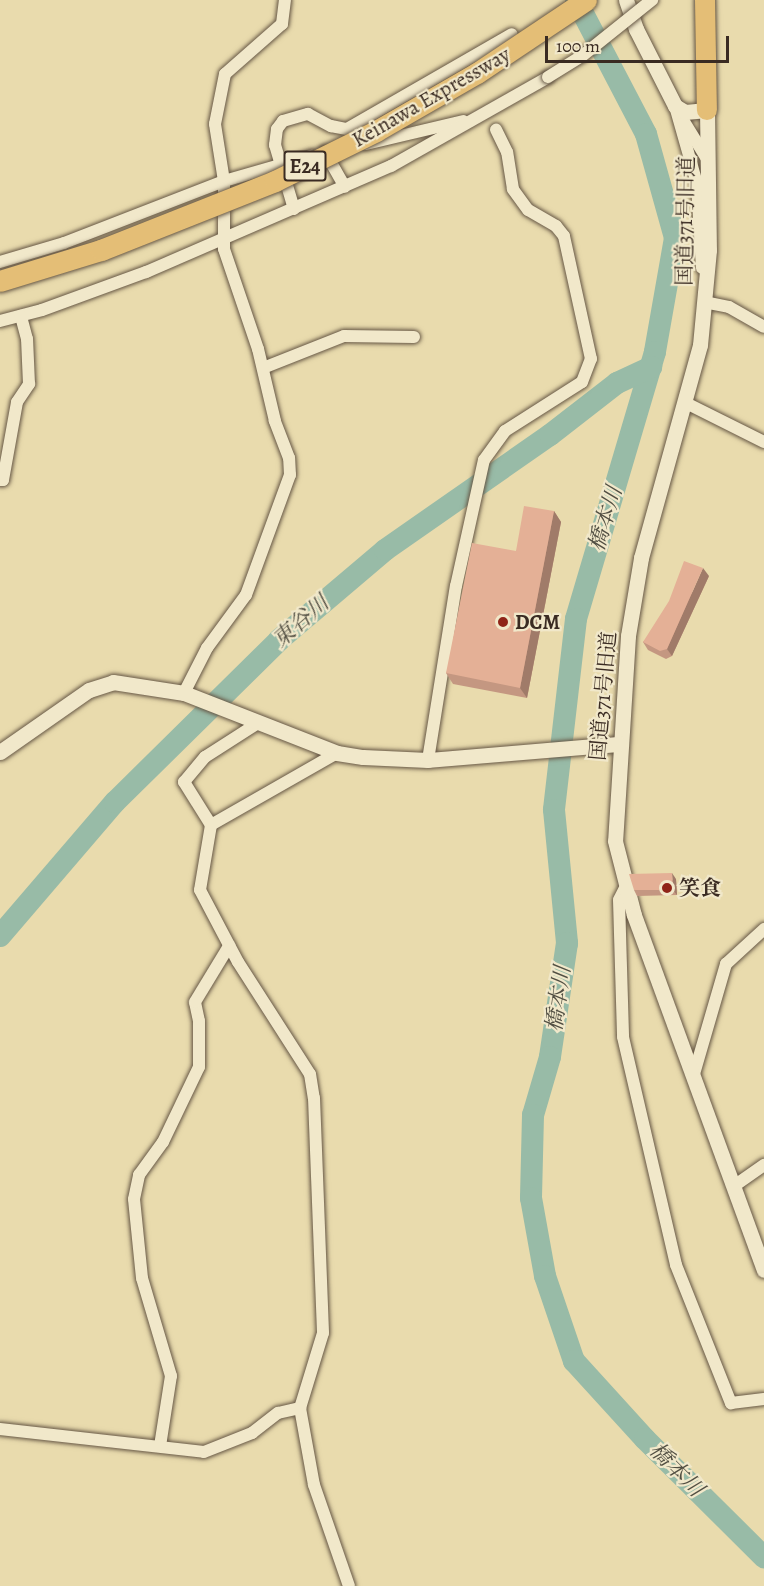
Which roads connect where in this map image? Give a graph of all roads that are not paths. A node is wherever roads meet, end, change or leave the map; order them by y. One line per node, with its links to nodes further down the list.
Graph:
1 (285, 0): 14 (street)
2 (586, 0): 19 (highway, Keinawa Expressway / E24, bridge)
3 (626, 0): 7 (street)
4 (652, 0): 9 (street, bridge)
5 (705, 0): 8 (highway)
6 (512, 34): 13 (street)
7 (675, 106): 8 (street); 12 (street); 20 (street)
8 (707, 111): 12 (street, 国道371号旧道)
9 (477, 117): 11 (street); 15 (street)
10 (496, 129): 34 (street)
11 (324, 152): 13 (street); 15 (street)
12 (709, 162): 20 (street, 国道371号旧道)
13 (278, 164): 14 (street); 16 (street)
14 (224, 181): 17 (street); 18 (street)
15 (345, 187): 16 (street)
16 (294, 209): 17 (street)
17 (223, 240): 21 (street); 25 (street)
18 (0, 262)
19 (0, 281)
20 (704, 302): 23 (street); 26 (street, 国道371号旧道)
21 (21, 316): 22 (street); 28 (street)
22 (0, 321)
23 (764, 327)
24 (414, 337): 25 (street)
25 (263, 368): 29 (street)
26 (686, 404): 27 (street); 31 (street, 国道371号旧道)
27 (764, 442)
28 (0, 480)
29 (190, 695): 30 (street); 32 (street)
30 (253, 722): 33 (street); 35 (street)
31 (619, 744): 34 (street); 36 (street, 国道371号旧道)
32 (0, 752)
33 (337, 753): 34 (street); 35 (street)
34 (428, 760)
35 (211, 825): 38 (street)
36 (625, 888): 39 (street, 国道371号旧道); 43 (street)
37 (764, 929): 39 (street)
38 (229, 946): 44 (street); 46 (street)
39 (694, 1074): 41 (street, 国道371号旧道)
40 (764, 1165): 41 (street)
41 (734, 1186): 42 (street, 国道371号旧道)
42 (764, 1270)
43 (764, 1399)
44 (300, 1408): 46 (street); 47 (street)
45 (0, 1429): 46 (street)
46 (160, 1446)
47 (349, 1586)

